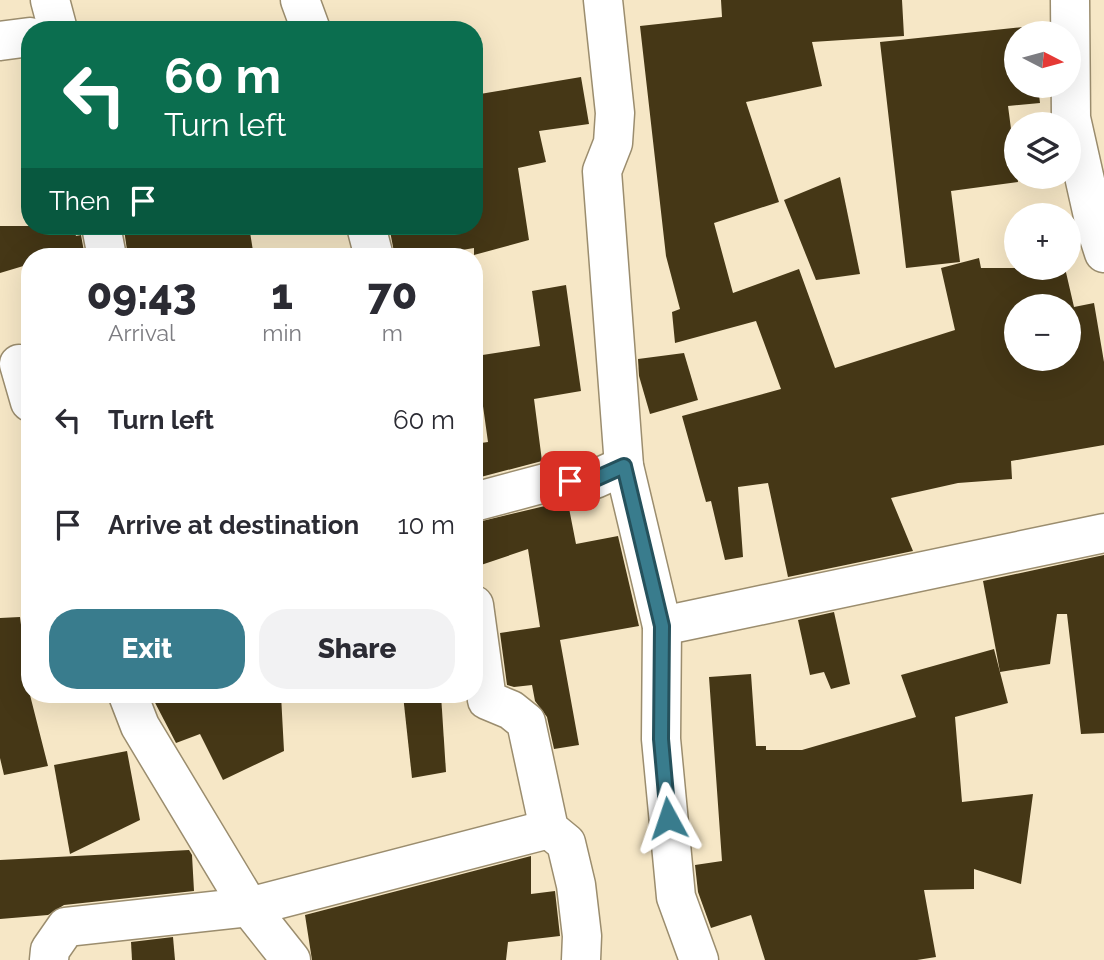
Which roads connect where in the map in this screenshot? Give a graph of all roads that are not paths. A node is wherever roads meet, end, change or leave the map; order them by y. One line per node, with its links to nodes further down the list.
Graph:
1 (50, 0): 5 (street)
2 (300, 0): 6 (street)
3 (603, 0): 10 (street)
4 (1070, 0): 9 (street)
5 (56, 21)
6 (308, 21)
7 (21, 38): 8 (street)
8 (0, 41)
9 (1104, 253)
10 (624, 466): 11 (street); 13 (street)
11 (483, 500)
12 (1104, 533): 13 (street)
13 (662, 626): 21 (street)
14 (483, 671): 16 (street)
15 (131, 703): 17 (street)
16 (549, 829): 17 (street); 20 (street)
17 (249, 907): 18 (street); 19 (street)
18 (49, 960)
19 (291, 960)
20 (581, 960)
21 (699, 960)

